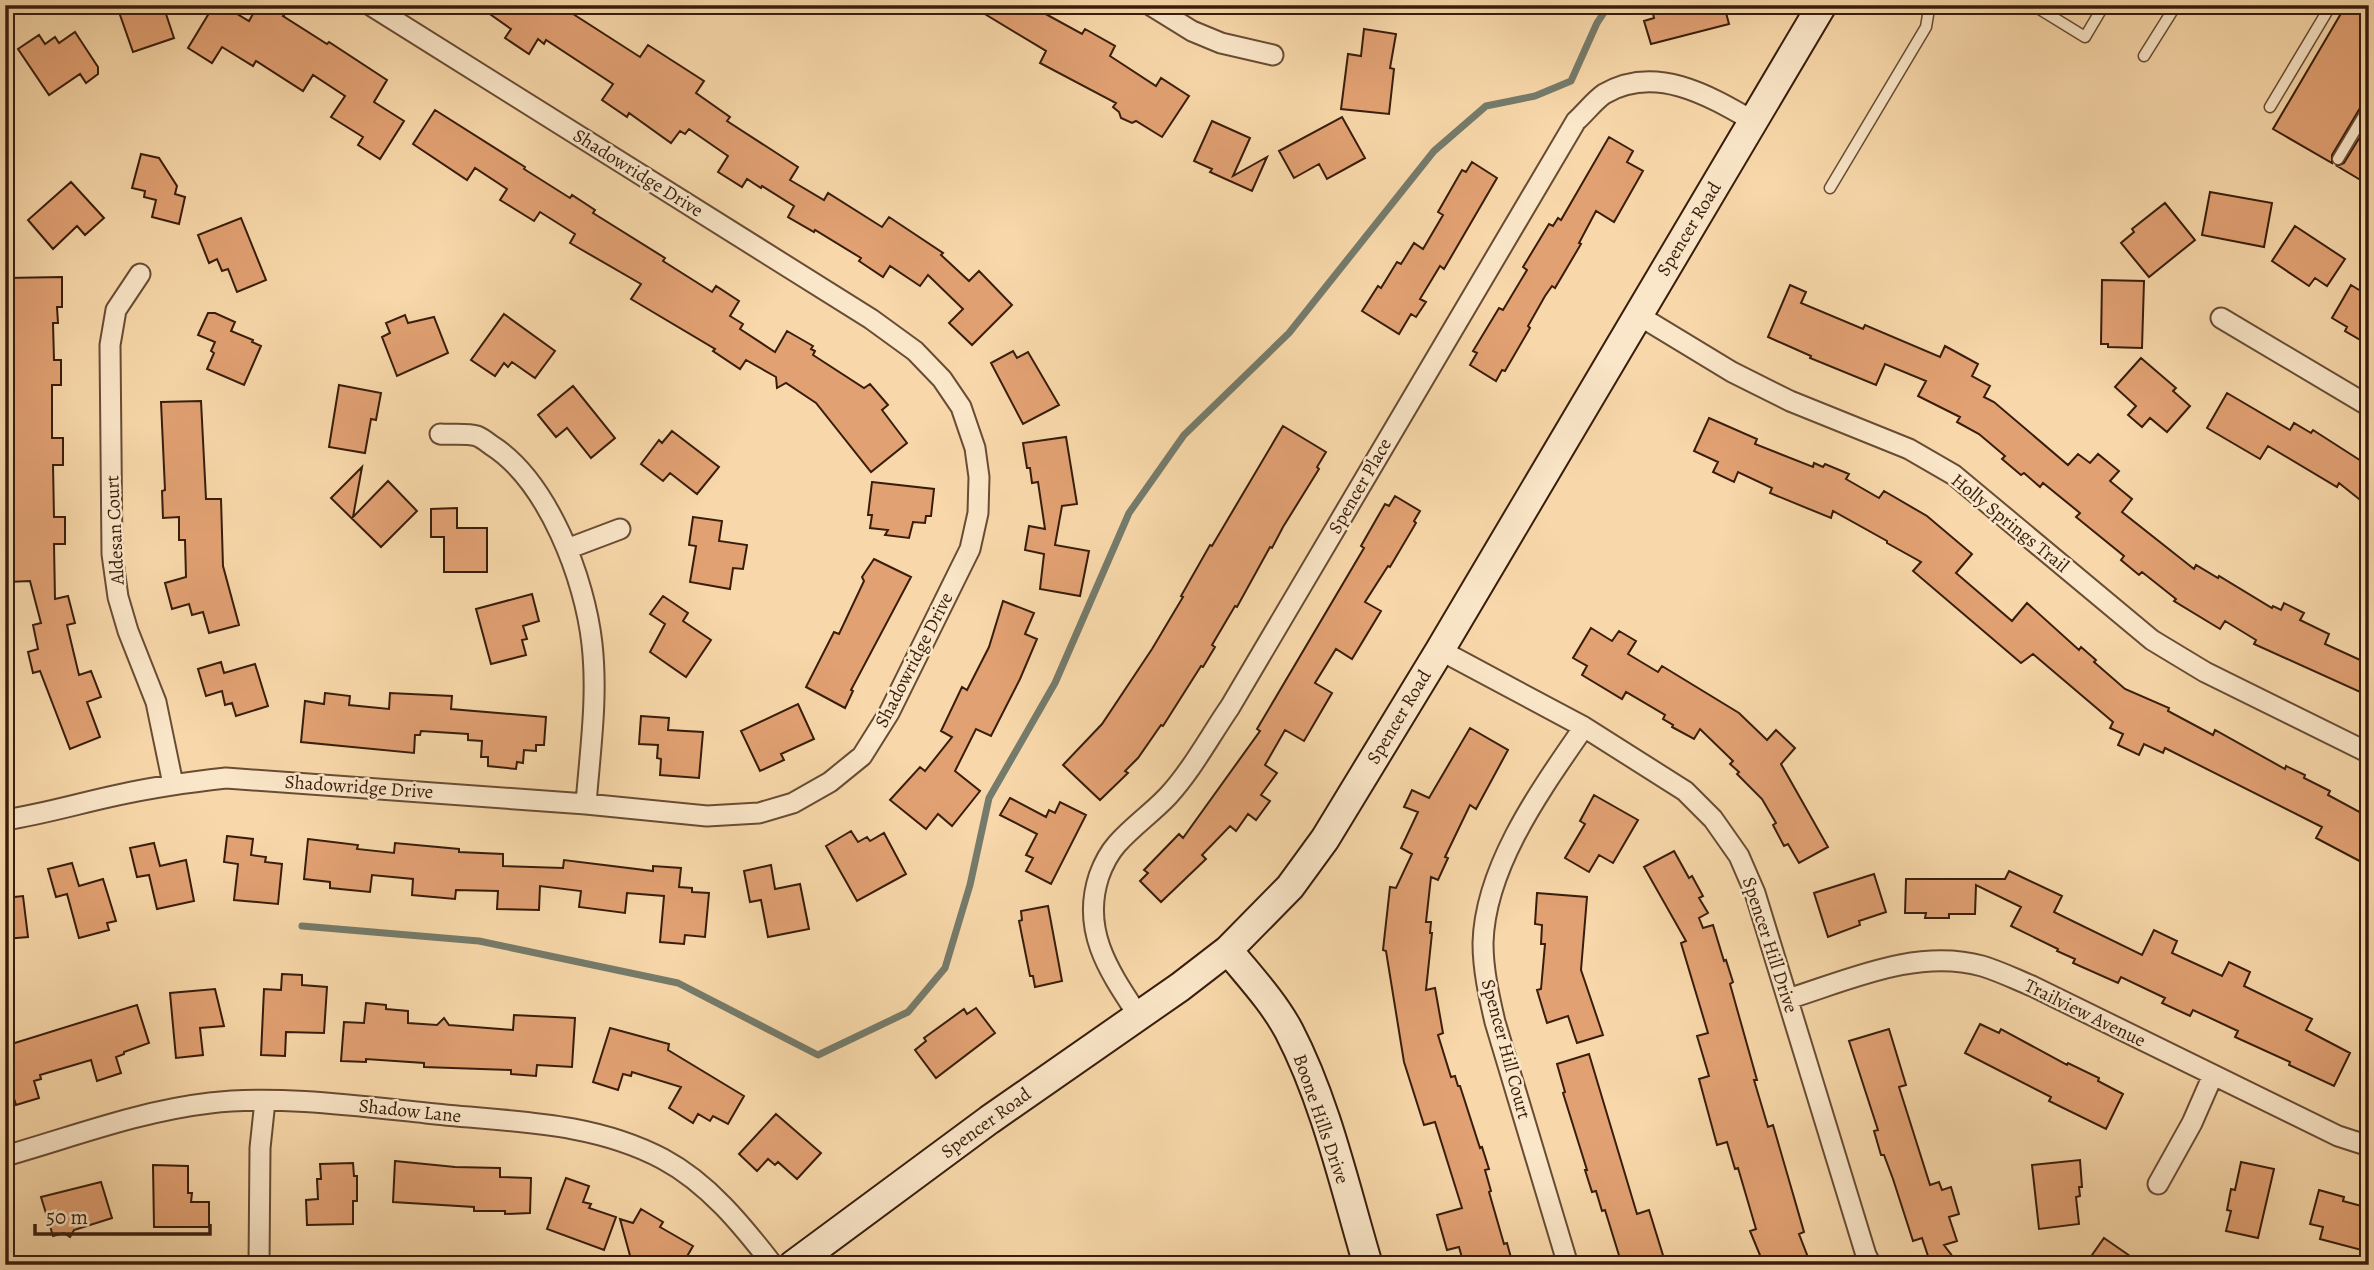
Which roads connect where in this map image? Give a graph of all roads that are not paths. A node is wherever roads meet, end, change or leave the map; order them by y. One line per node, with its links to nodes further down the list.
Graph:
1 (370, 5): 27 (street, Shadowridge Drive)
2 (1150, 5): 9 (street)
3 (1822, 5): 13 (main road, Spencer Road)
4 (1926, 5): 15 (lane)
5 (2033, 5): 6 (lane)
6 (2104, 5)
7 (2176, 5): 10 (lane)
8 (2331, 5): 11 (lane)
9 (1273, 55)
10 (2144, 56)
11 (2270, 107)
12 (2369, 107): 14 (lane)
13 (1753, 121): 17 (main road, Spencer Road); 31 (street, Spencer Place)
14 (2338, 159)
15 (1830, 188)
16 (139, 274): 26 (street, Aldesan Court)
17 (1638, 315): 23 (main road, Spencer Road); 25 (street, Holly Springs Trail)
18 (2221, 318): 19 (street)
19 (2369, 406)
20 (440, 434): 22 (street)
21 (620, 529): 22 (street)
22 (567, 549): 27 (street)
23 (1440, 650): 24 (street, Spencer Hill Drive); 29 (main road, Spencer Road)
24 (1584, 727): 30 (street, Spencer Hill Drive); 41 (street, Spencer Hill Court)
25 (2369, 753)
26 (173, 784): 27 (street, Shadowridge Drive); 28 (street, Shadowridge Drive)
27 (586, 804)
28 (5, 820)
29 (1228, 950): 31 (main road, Spencer Road); 40 (main road, Boone Hills Drive)
30 (1788, 999): 32 (street, Trailview Avenue); 42 (street, Spencer Hill Drive)
31 (1138, 1015): 39 (main road, Spencer Road)
32 (2213, 1075): 34 (street, Trailview Avenue); 36 (street)
33 (265, 1101): 35 (street, Shadow Lane); 37 (street); 38 (street, Shadow Lane)
34 (2369, 1146)
35 (5, 1156)
36 (2158, 1184)
37 (259, 1265)
38 (773, 1265)
39 (793, 1265)
40 (1368, 1265)
41 (1568, 1265)
42 (1871, 1265)

